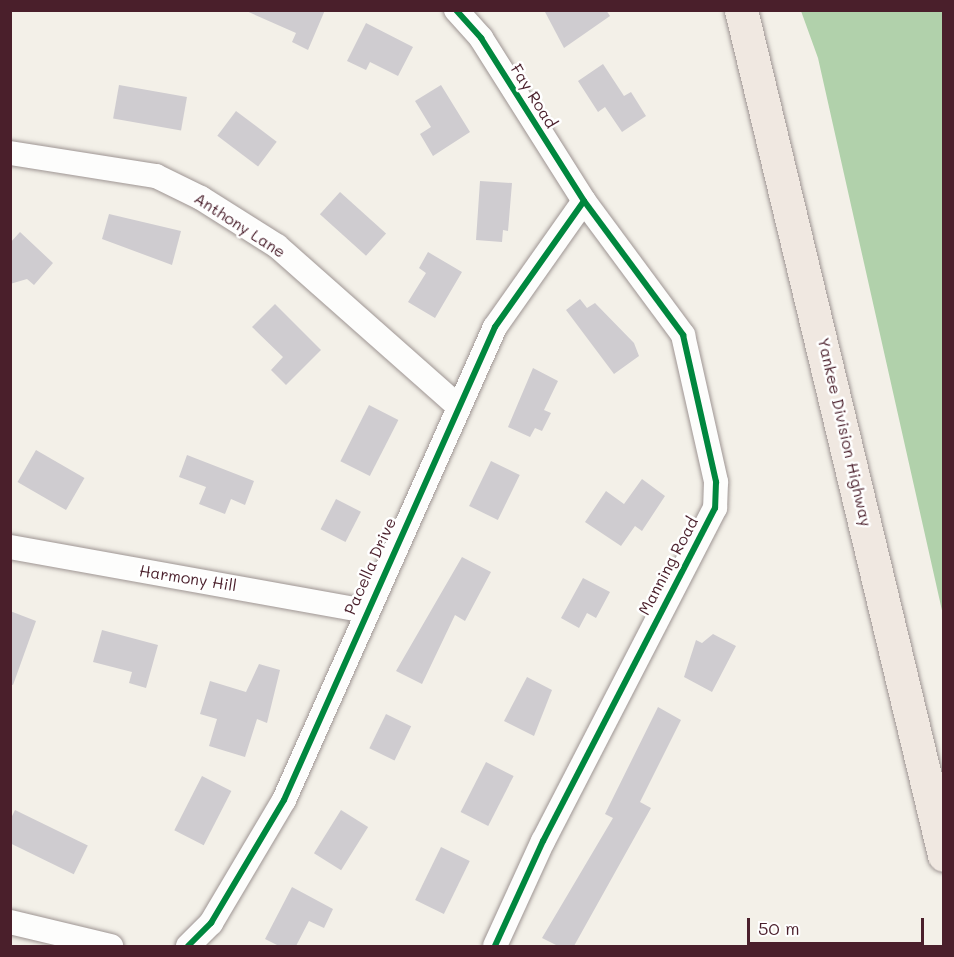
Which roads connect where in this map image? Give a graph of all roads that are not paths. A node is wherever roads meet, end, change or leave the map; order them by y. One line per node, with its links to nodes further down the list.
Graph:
1 (456, 10): 4 (street, Fay Road)
2 (741, 10): 8 (highway, Yankee Division Highway)
3 (10, 153): 5 (street, Anthony Lane)
4 (584, 201): 5 (street, Pacella Drive); 12 (street, Manning Road)
5 (457, 405): 7 (street, Pacella Drive)
6 (10, 547): 7 (street, Harmony Hill)
7 (364, 611): 11 (street, Pacella Drive)
8 (944, 855)
9 (10, 922): 10 (street)
10 (111, 946)
11 (188, 946)
12 (495, 946)

